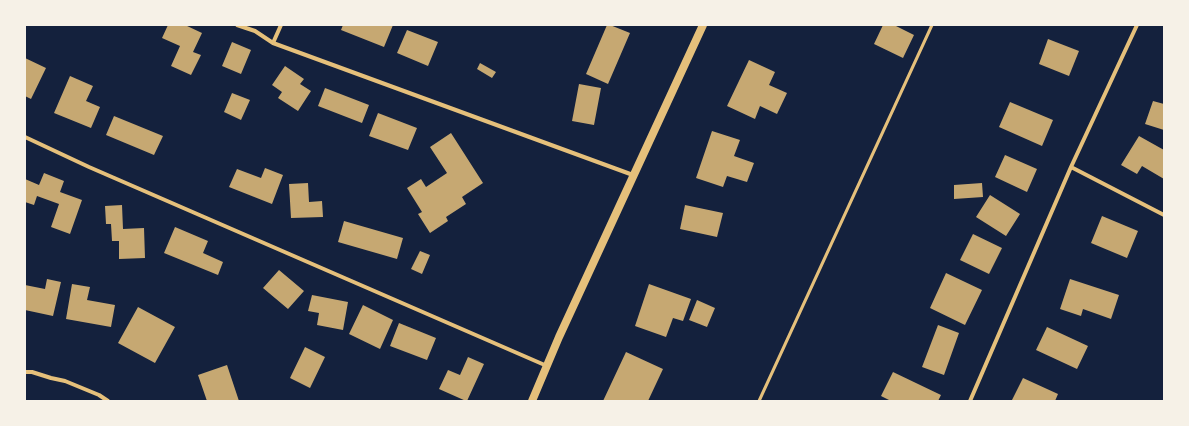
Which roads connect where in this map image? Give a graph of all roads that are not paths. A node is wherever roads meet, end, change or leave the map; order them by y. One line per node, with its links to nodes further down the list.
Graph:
1 (236, 25): 6 (street)
2 (282, 25): 6 (street)
3 (703, 25): 9 (main road)
4 (932, 25): 15 (lane)
5 (1137, 25): 8 (street)
6 (273, 44): 9 (street)
7 (25, 137): 11 (street)
8 (1071, 167): 10 (street); 16 (street)
9 (633, 175): 11 (main road)
10 (1164, 216)
11 (547, 366): 14 (main road)
12 (25, 372): 13 (street)
13 (108, 401)
14 (532, 401)
15 (759, 401)
16 (970, 401)

